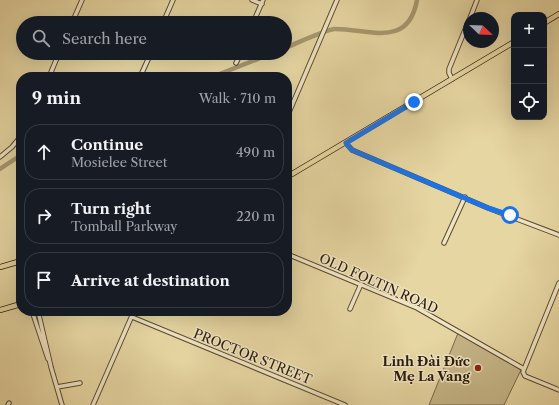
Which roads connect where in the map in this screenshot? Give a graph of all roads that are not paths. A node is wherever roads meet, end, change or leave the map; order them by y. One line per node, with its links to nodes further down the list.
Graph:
1 (82, 0): 9 (street)
2 (173, 0): 10 (street)
3 (252, 0): 6 (street)
4 (337, 0): 22 (street)
5 (478, 0): 7 (street)
6 (262, 2): 11 (street)
7 (472, 12)
8 (559, 14): 12 (main road)
9 (75, 16)
10 (166, 16)
11 (256, 16)
12 (547, 21)
13 (463, 34): 21 (street)
14 (511, 44): 21 (main road)
15 (56, 60): 19 (street)
16 (148, 60): 20 (street)
17 (237, 60): 18 (street)
18 (236, 63)
19 (51, 72)
20 (142, 72)
21 (452, 79): 24 (main road)
22 (292, 105)
23 (16, 142): 25 (street)
24 (346, 143): 26 (main road); 27 (street)
25 (0, 157)
26 (292, 174)
27 (465, 198): 28 (street); 29 (street)
28 (559, 235)
29 (444, 243)
30 (292, 256): 34 (street, OLD FOLTIN ROAD)
31 (16, 262): 32 (main road)
32 (0, 267)
33 (559, 283): 44 (street)
34 (361, 284): 36 (street); 44 (street, OLD FOLTIN ROAD)
35 (16, 305): 37 (main road)
36 (350, 309)
37 (0, 310)
38 (34, 316): 42 (street)
39 (39, 316): 41 (street)
40 (132, 317): 49 (street); 50 (street, PROCTOR STREET)
41 (45, 335): 42 (street); 43 (street)
42 (40, 337): 43 (street)
43 (51, 367): 46 (street)
44 (524, 369): 47 (street, OLD FOLTIN ROAD)
45 (80, 383): 46 (street)
46 (57, 387): 48 (street)
47 (559, 390)
48 (62, 405)
49 (94, 405)
50 (345, 405)

